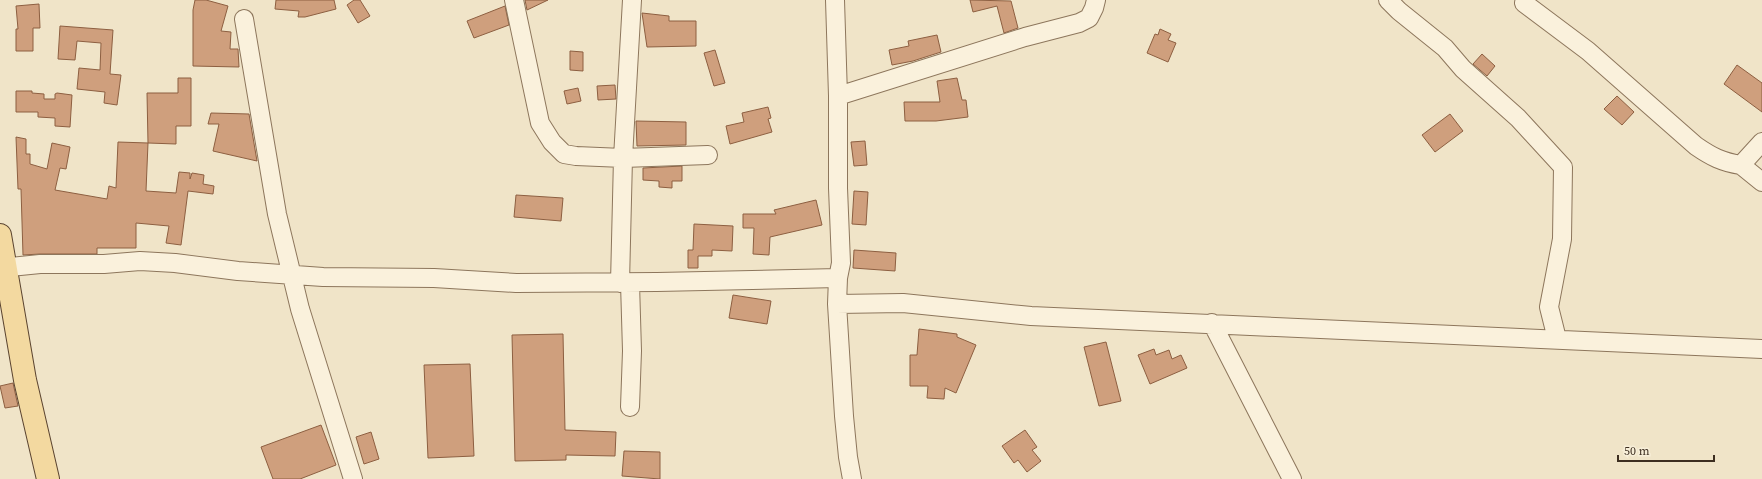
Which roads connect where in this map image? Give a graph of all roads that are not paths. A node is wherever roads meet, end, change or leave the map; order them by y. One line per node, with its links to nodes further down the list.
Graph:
1 (514, 0): 11 (street)
2 (632, 0): 11 (street)
3 (835, 0): 8 (street)
4 (1096, 0): 8 (street)
5 (1388, 0): 21 (street)
6 (1524, 3): 12 (street)
7 (244, 19): 16 (street)
8 (838, 96): 17 (street)
9 (1762, 142): 12 (street)
10 (708, 155): 11 (street)
11 (623, 158): 18 (street)
12 (1741, 165): 13 (street)
13 (1762, 182)
14 (0, 234): 15 (main road)
15 (3, 268): 16 (street); 24 (main road)
16 (292, 275): 18 (street); 25 (street)
17 (838, 278): 18 (street); 19 (street)
18 (625, 283): 23 (street)
19 (837, 304): 20 (street); 26 (street)
20 (1212, 323): 21 (street); 27 (street)
21 (1557, 339): 22 (street)
22 (1762, 349)
23 (630, 406)
24 (48, 479)
25 (353, 479)
26 (852, 479)
27 (1292, 479)

